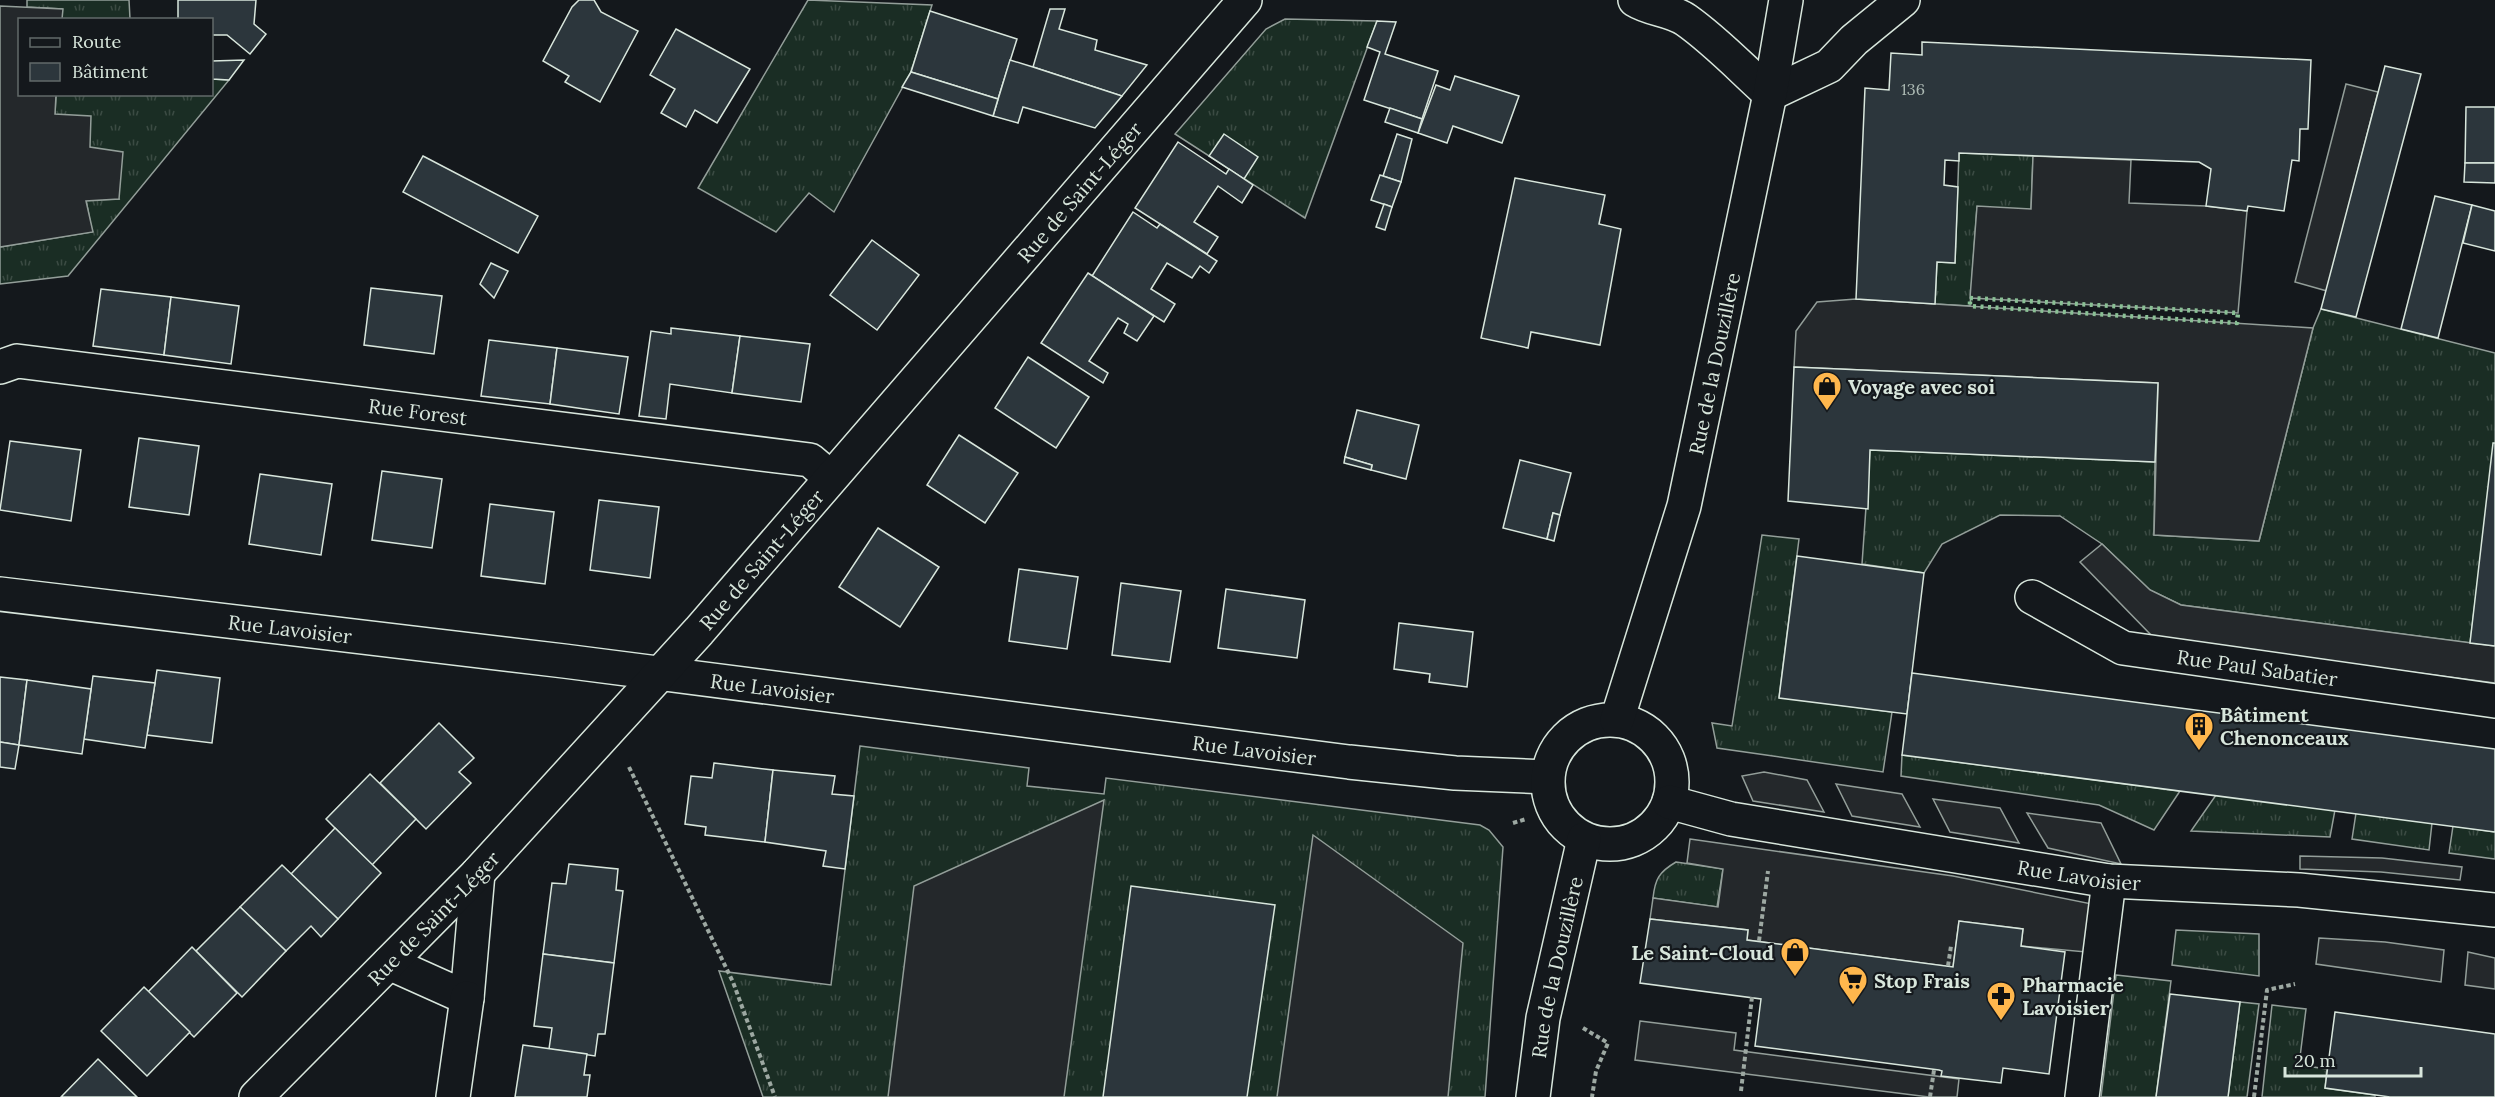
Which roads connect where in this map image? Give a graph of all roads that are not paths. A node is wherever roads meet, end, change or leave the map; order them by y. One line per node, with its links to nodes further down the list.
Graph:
1 (1245, 0): 7 (street, Rue de Saint-Léger)
2 (1635, 0): 5 (street)
3 (1786, 0): 5 (street, Rue de la Douzillère)
4 (1903, 0): 5 (street)
5 (1770, 94): 12 (street, Rue de la Douzillère)
6 (0, 367): 7 (street, Rue Forest)
7 (830, 477): 10 (street, Rue de Saint-Léger)
8 (0, 594): 10 (street, Rue Lavoisier)
9 (2032, 597): 11 (street, Rue Paul Sabatier)
10 (659, 674): 13 (street, Rue Lavoisier); 16 (street, Rue de Saint-Léger)
11 (2495, 701)
12 (1617, 720): 13 (street); 14 (street)
13 (1547, 777): 15 (street)
14 (1669, 802): 15 (street); 17 (street, Rue Lavoisier)
15 (1584, 839): 23 (street, Rue de la Douzillère)
16 (478, 873): 19 (street, Rue de Saint-Léger); 20 (street)
17 (2109, 881): 18 (street, Rue Lavoisier); 24 (street)
18 (2495, 910)
19 (388, 963): 20 (street); 21 (street, Rue de Saint-Léger)
20 (467, 998): 22 (street)
21 (256, 1097)
22 (453, 1097)
23 (1533, 1097)
24 (2082, 1097)

